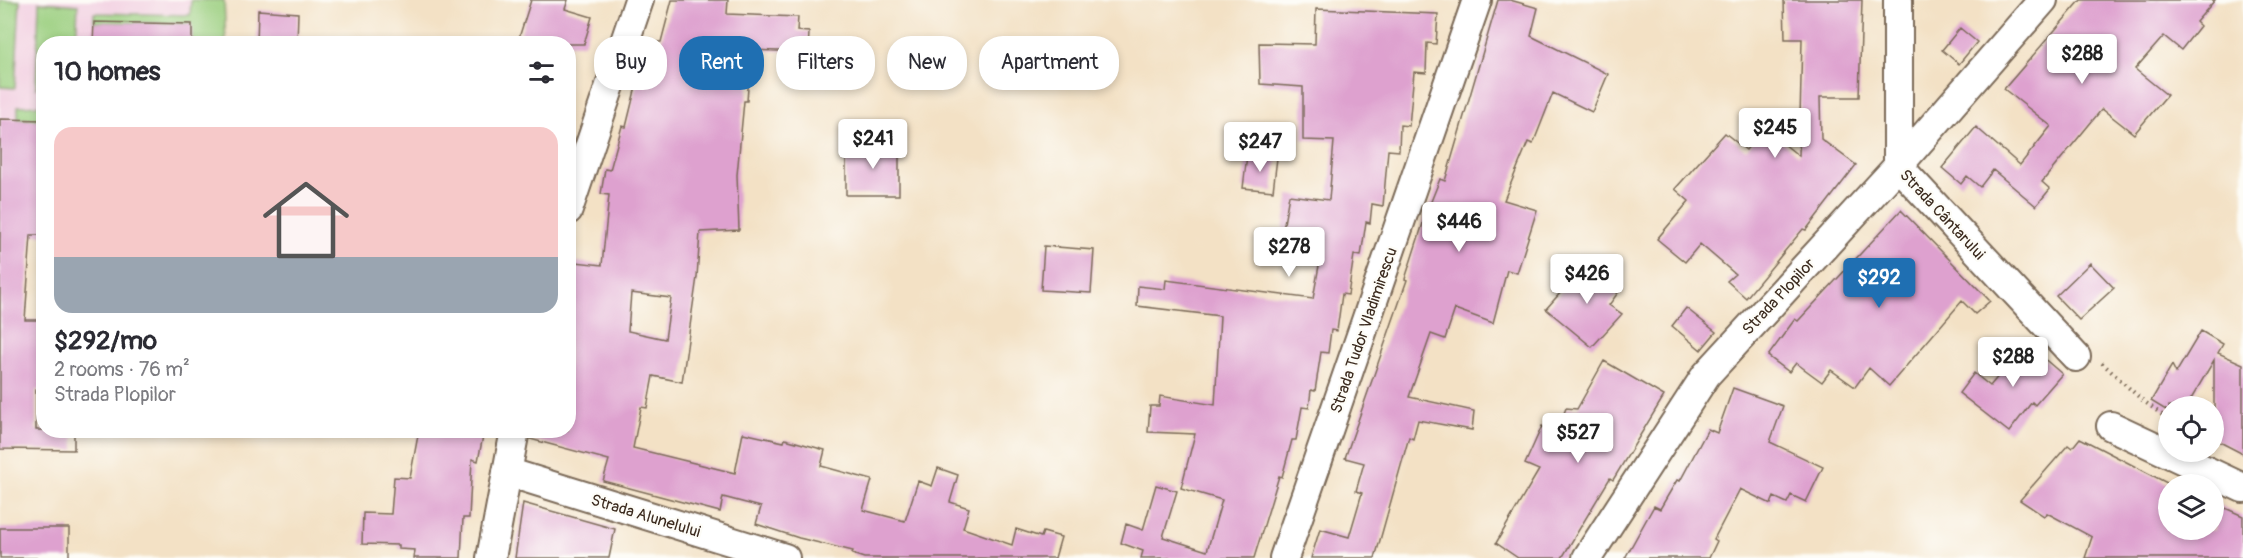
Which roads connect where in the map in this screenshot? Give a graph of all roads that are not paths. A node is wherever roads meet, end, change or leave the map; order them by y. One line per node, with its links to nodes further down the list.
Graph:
1 (639, 0): 6 (street)
2 (1477, 0): 14 (street, Strada Tudor Vladimirescu)
3 (1898, 0): 5 (street, Strada Cântarului)
4 (2043, 0): 5 (street, Strada Plopilor)
5 (1898, 166): 7 (street, Strada Cântarului); 15 (street, Strada Plopilor)
6 (576, 186)
7 (2076, 357)
8 (2111, 426): 11 (street)
9 (513, 438): 10 (street)
10 (507, 472): 12 (street); 13 (street, Strada Alunelului)
11 (2243, 488)
12 (491, 558)
13 (785, 558)
14 (1284, 558)
15 (1587, 558)

